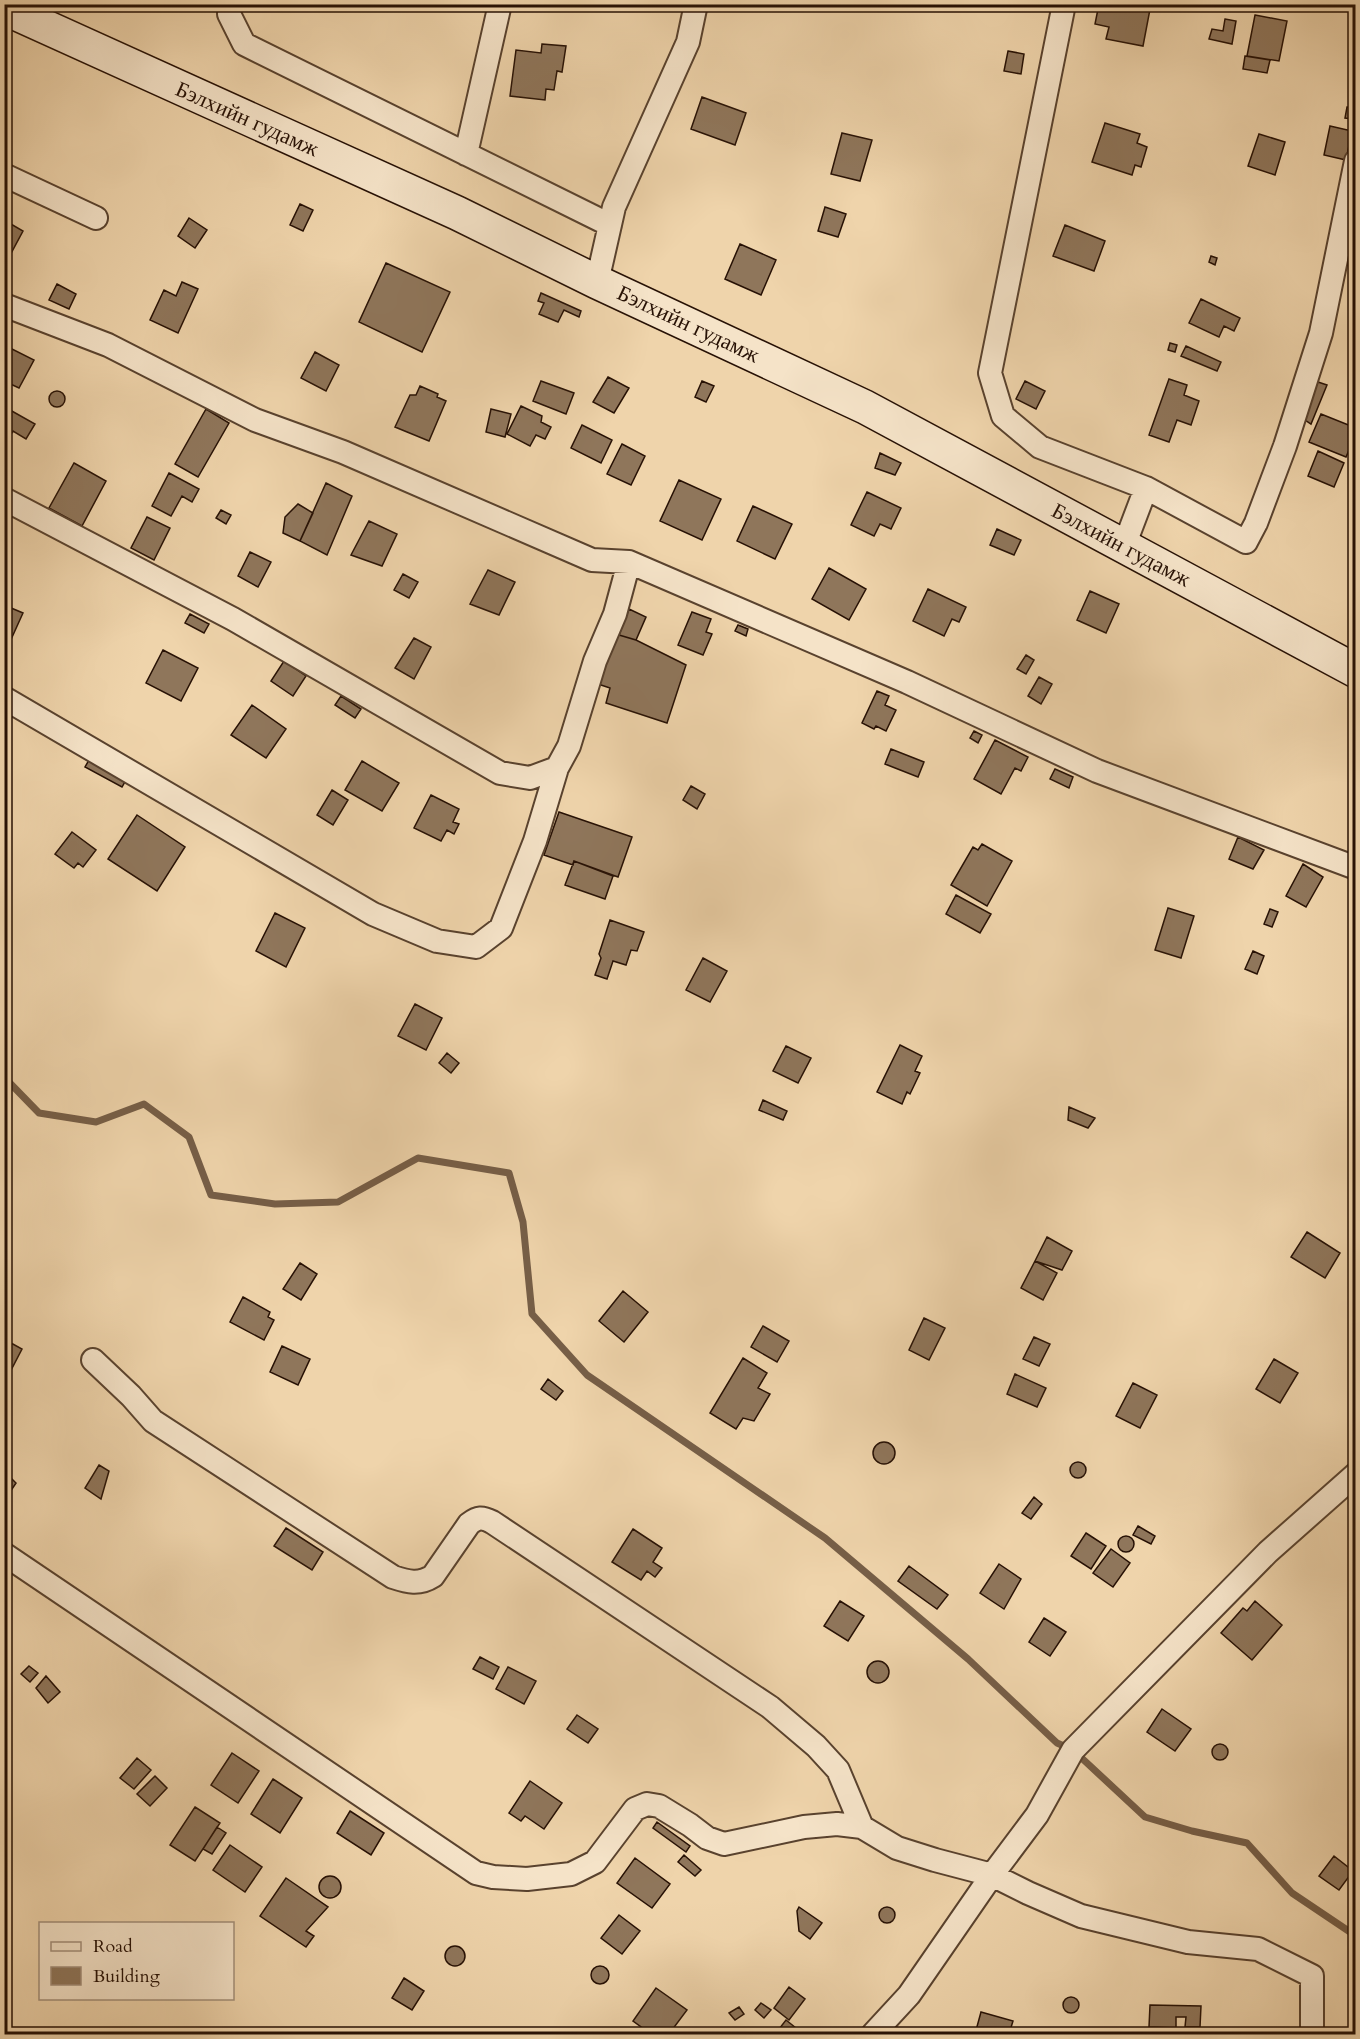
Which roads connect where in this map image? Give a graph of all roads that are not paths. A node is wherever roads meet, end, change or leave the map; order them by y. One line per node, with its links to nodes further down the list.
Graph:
1 (231, 4): 6 (street)
2 (500, 4): 6 (street)
3 (696, 4): 10 (street)
4 (1064, 4): 13 (street)
5 (4, 8): 11 (main road, Бэлхийн гудамж)
6 (466, 154): 10 (street)
7 (1356, 161): 13 (street)
8 (4, 175): 9 (street)
9 (96, 218)
10 (610, 225): 11 (street)
11 (597, 282): 15 (main road, Бэлхийн гудамж)
12 (4, 305): 16 (street)
13 (1146, 488): 15 (street)
14 (4, 499): 19 (street)
15 (1124, 546): 17 (main road, Бэлхийн гудамж)
16 (629, 562): 19 (street); 20 (street)
17 (1356, 671)
18 (4, 699): 19 (street)
19 (557, 768)
20 (1356, 868)
21 (93, 1360): 24 (street)
22 (1356, 1474): 25 (street)
23 (4, 1554): 24 (street)
24 (862, 1827): 25 (street)
25 (992, 1875): 26 (street); 27 (street)
26 (873, 2034)
27 (1312, 2034)

